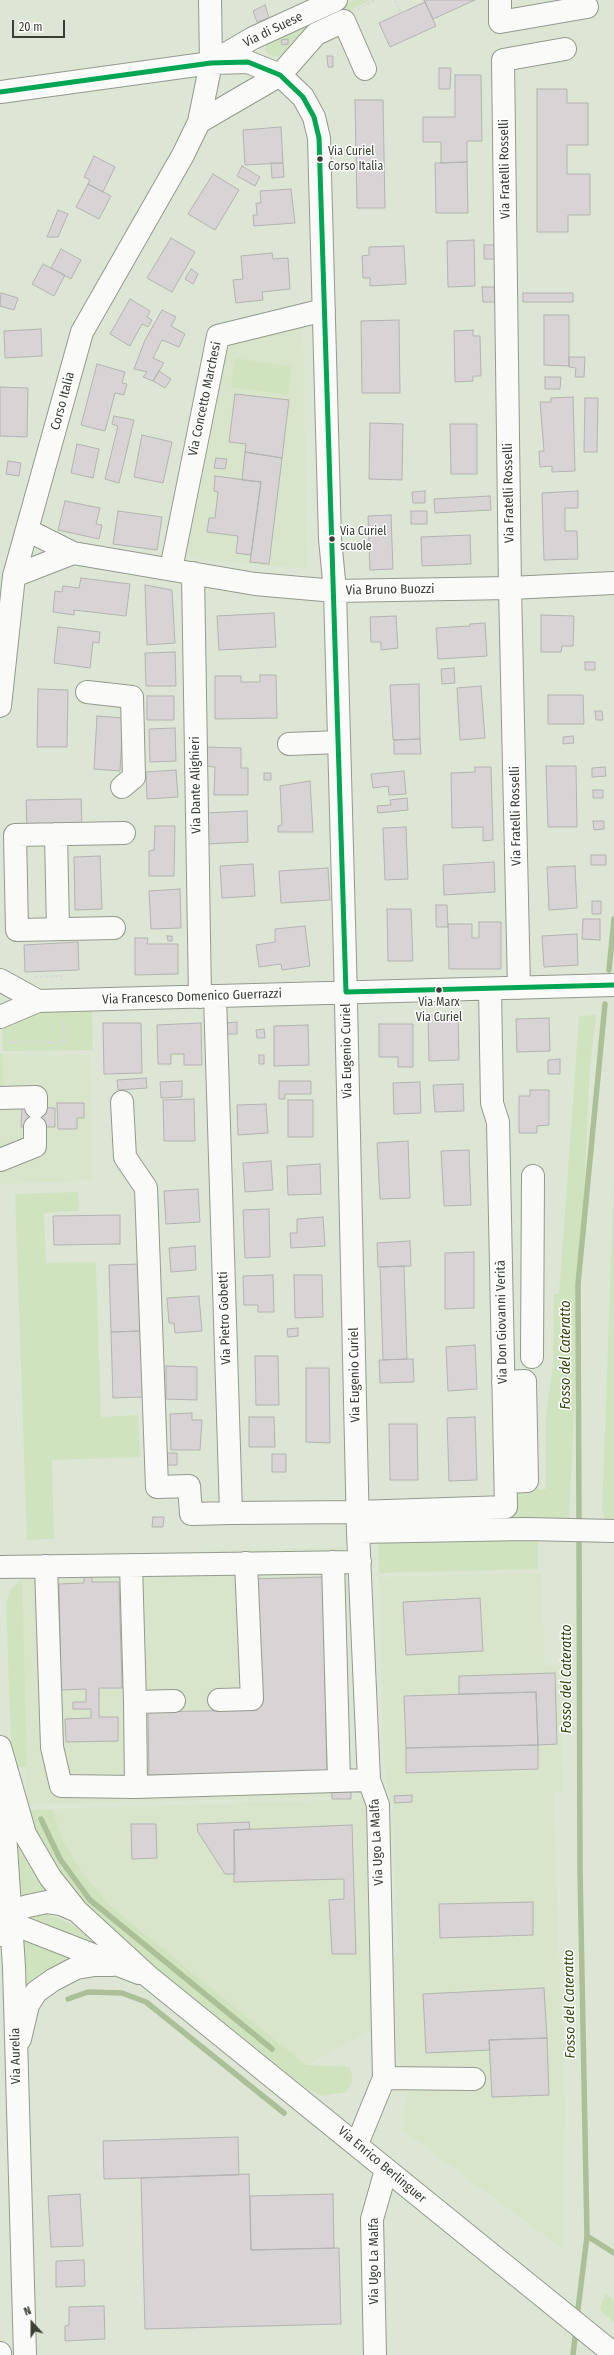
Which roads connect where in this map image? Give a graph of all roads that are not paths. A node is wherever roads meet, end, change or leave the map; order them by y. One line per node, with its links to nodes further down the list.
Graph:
1 (210, 0): 6 (street, Corso Italia)
2 (336, 0): 6 (street, Via di Suese)
3 (500, 0): 4 (street)
4 (587, 7)
5 (565, 49): 18 (street, Via Fratelli Rosselli)
6 (211, 63): 8 (street, Via Eugenio Curiel); 9 (street, Via Eugenio Curiel); 10 (street, Corso Italia)
7 (365, 69): 8 (street)
8 (280, 75): 10 (street); 11 (street, Via Eugenio Curiel)
9 (0, 92)
10 (198, 122): 12 (street, Corso Italia)
11 (324, 310): 14 (street, Via Concetto Marchesi); 19 (street, Via Eugenio Curiel)
12 (27, 530): 13 (street, Via Bruno Buozzi); 16 (street, Corso Italia)
13 (73, 554): 14 (street, Via Bruno Buozzi); 16 (street, Via Bruno Buozzi)
14 (171, 570): 15 (street, Via Bruno Buozzi)
15 (193, 573): 19 (street, Via Bruno Buozzi); 34 (street, Via Dante Alighieri)
16 (14, 576): 21 (street, Corso Italia)
17 (611, 583): 18 (street, Via Bruno Buozzi)
18 (510, 588): 19 (street, Via Bruno Buozzi); 31 (street, Via Fratelli Rosselli)
19 (335, 591): 22 (street, Via Eugenio Curiel)
20 (87, 692): 24 (street)
21 (0, 706)
22 (339, 742): 23 (street); 33 (street, Via Eugenio Curiel)
23 (290, 744)
24 (122, 787)
25 (124, 833): 26 (street)
26 (56, 834): 28 (street); 28 (street)
27 (114, 928): 28 (street)
28 (58, 929)
29 (0, 980): 35 (street)
30 (614, 985): 31 (street, Via Francesco Domenico Guerrazzi)
31 (520, 988): 32 (street, Via Francesco Domenico Guerrazzi)
32 (490, 989): 33 (street, Via Francesco Domenico Guerrazzi); 41 (street, Via Don Giovanni Verità)
33 (346, 992): 34 (street, Via Francesco Domenico Guerrazzi); 45 (street, Via Eugenio Curiel)
34 (207, 996): 35 (street, Via Francesco Domenico Guerrazzi); 44 (street, Via Pietro Gobetti)
35 (38, 1001): 36 (street, Via Francesco Domenico Guerrazzi)
36 (0, 1017)
37 (0, 1098): 39 (street)
38 (122, 1102): 44 (street)
39 (0, 1160)
40 (533, 1176): 42 (street)
41 (501, 1276): 42 (street); 45 (street, Via Don Giovanni Verità)
42 (532, 1276): 43 (street)
43 (532, 1358)
44 (231, 1513): 45 (street)
45 (358, 1522): 46 (street); 48 (street, Via Ugo La Malfa)
46 (614, 1530)
47 (333, 1562): 48 (street); 49 (street); 59 (street)
48 (360, 1562): 58 (street, Via Ugo La Malfa)
49 (246, 1563): 50 (street); 53 (street)
50 (131, 1565): 51 (street); 55 (street)
51 (46, 1566): 52 (street); 60 (street)
52 (0, 1567)
53 (219, 1700)
54 (174, 1701): 55 (street)
55 (135, 1702): 60 (street)
56 (0, 1747): 61 (street, Via Enrico Berlinguer)
57 (0, 1758): 62 (street, Via Aurelia)
58 (369, 1780): 59 (street); 66 (street, Via Ugo La Malfa)
59 (339, 1781): 60 (street)
60 (136, 1787)
61 (77, 1911): 62 (street, Via Enrico Berlinguer); 64 (street, Via Enrico Berlinguer)
62 (4, 1919): 63 (street, Via Enrico Berlinguer); 65 (street, Via Aurelia)
63 (124, 1967): 64 (street, Via Enrico Berlinguer); 65 (street, Via Enrico Berlinguer)
64 (150, 1976): 68 (street, Via Enrico Berlinguer)
65 (16, 2056): 71 (street, Via Aurelia)
66 (384, 2078): 67 (street); 68 (street, Via Ugo La Malfa)
67 (474, 2079)
68 (357, 2144): 69 (street, Via Enrico Berlinguer)
69 (386, 2170): 70 (street, Via Enrico Berlinguer); 72 (street, Via Ugo La Malfa)
70 (614, 2354)
71 (25, 2355)
72 (375, 2355)

